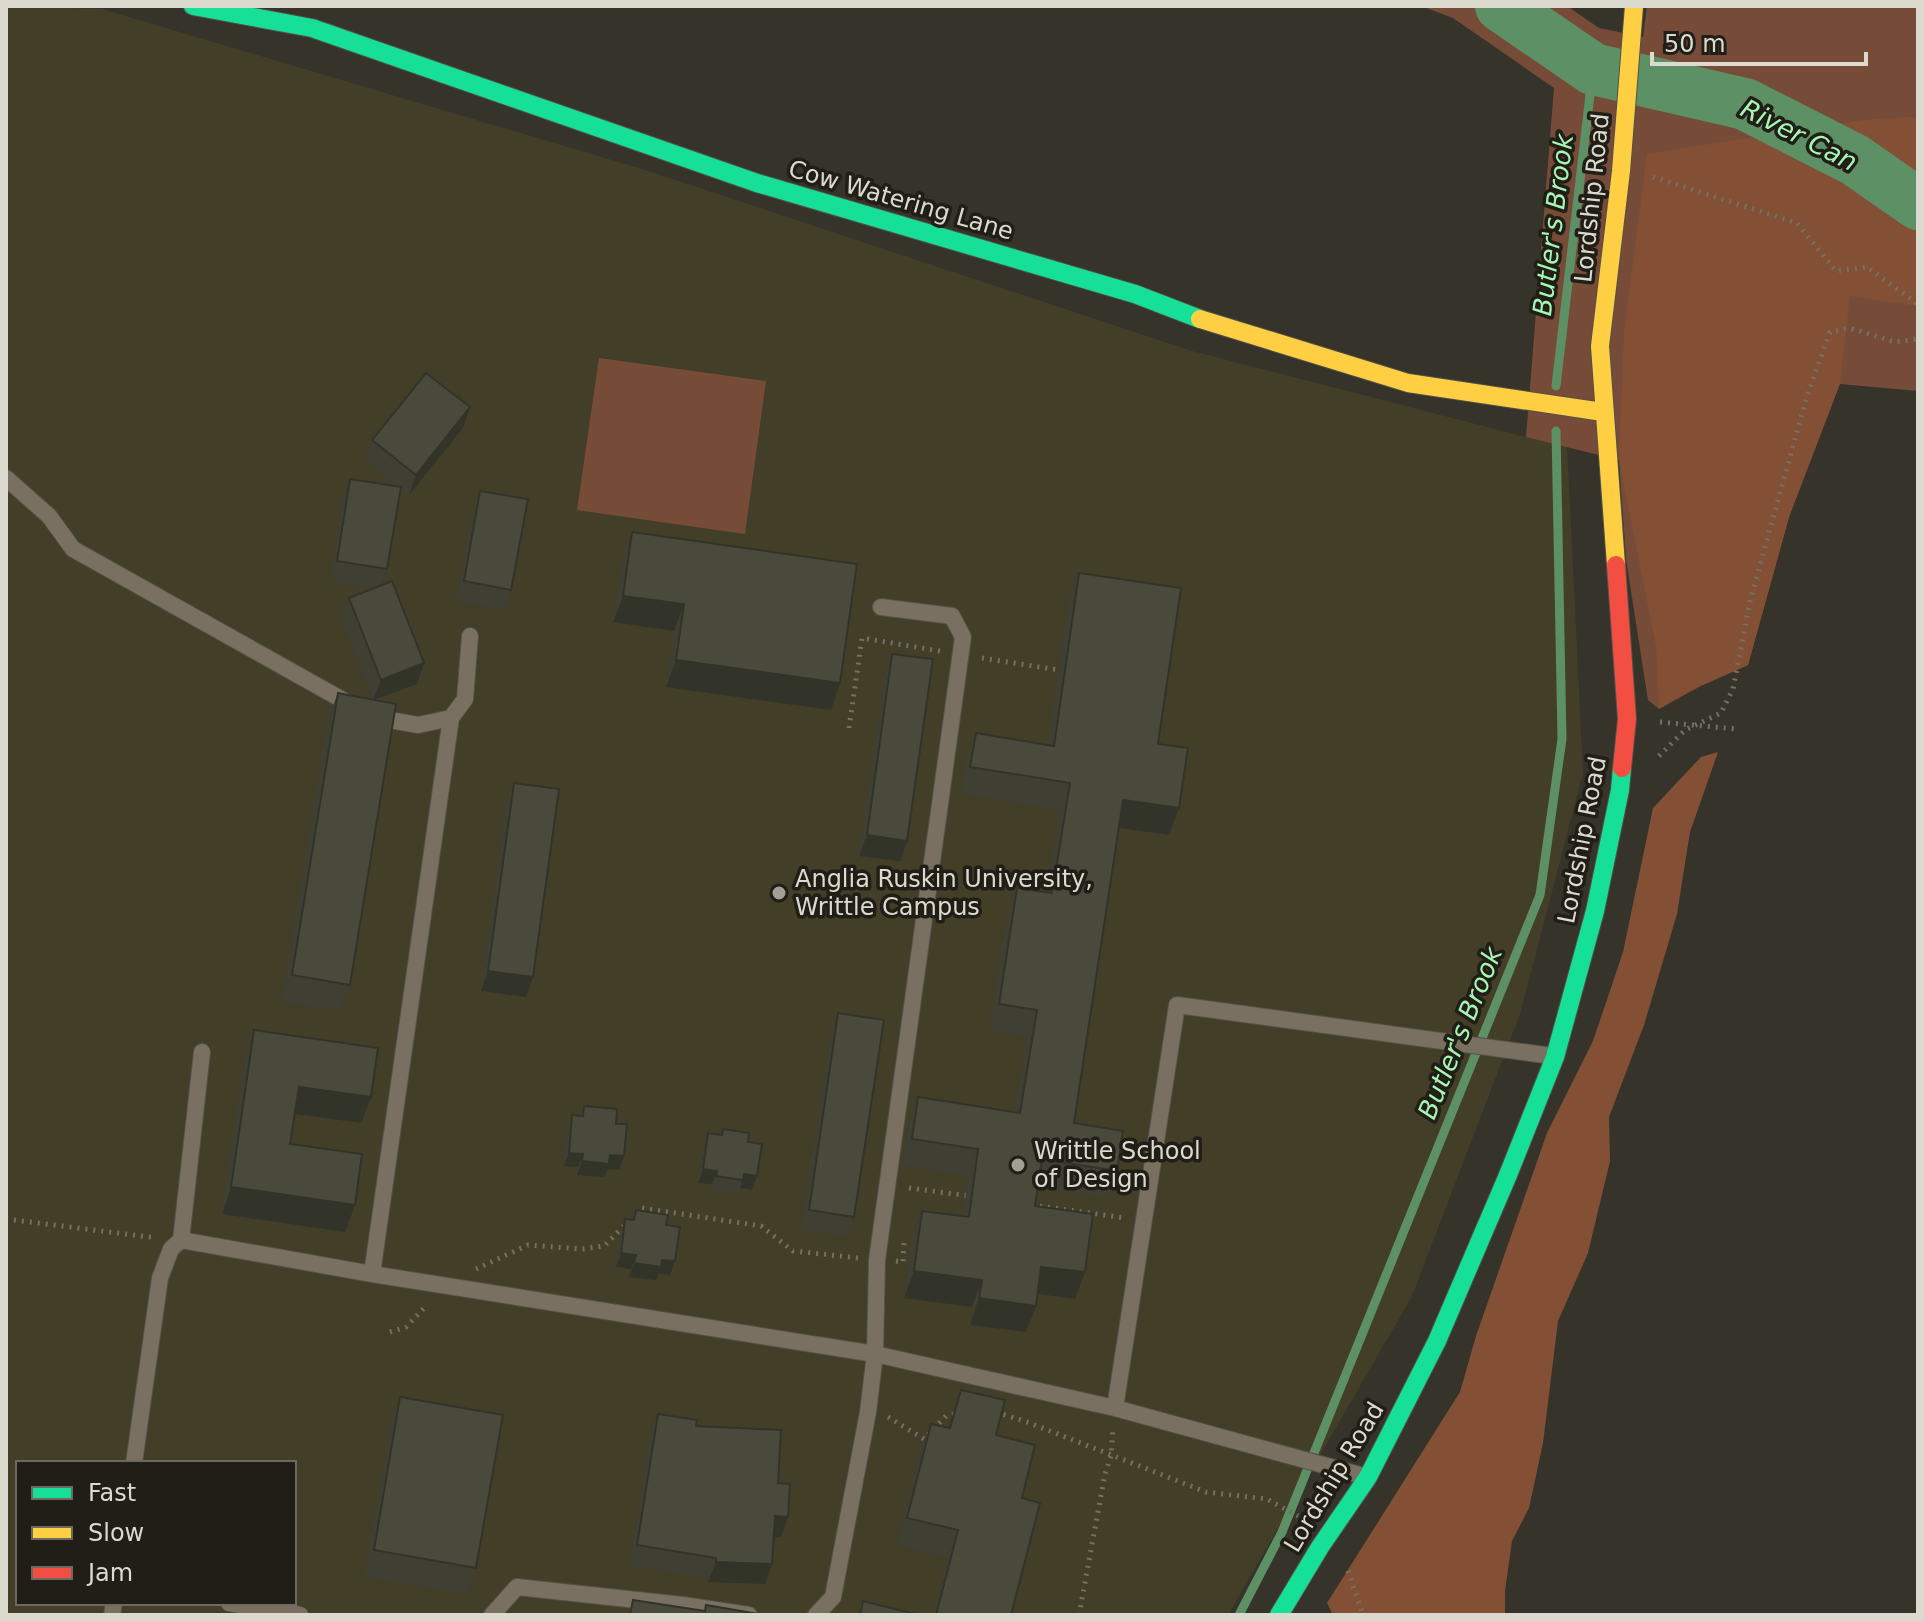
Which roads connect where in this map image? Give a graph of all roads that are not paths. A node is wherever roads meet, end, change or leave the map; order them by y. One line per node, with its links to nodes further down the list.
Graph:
1 (193, 6): 3 (street, Cow Watering Lane)
2 (1634, 6): 3 (street, Lordship Road)
3 (1603, 412): 9 (street, Lordship Road)
4 (6, 478): 7 (lane)
5 (881, 607): 12 (lane)
6 (470, 636): 7 (lane)
7 (451, 718): 11 (lane)
8 (202, 1052): 10 (lane)
9 (1555, 1057): 13 (lane); 15 (street, Lordship Road)
10 (181, 1240): 11 (lane); 14 (lane)
11 (372, 1274): 12 (lane)
12 (875, 1354): 13 (lane); 21 (lane)
13 (1115, 1408): 15 (lane)
14 (134, 1461)
15 (1368, 1477): 22 (street, Lordship Road)
16 (241, 1605): 18 (lane)
17 (682, 1610): 19 (lane); 20 (lane)
18 (300, 1615)
19 (492, 1615)
20 (749, 1615)
21 (816, 1615)
22 (1279, 1615)

